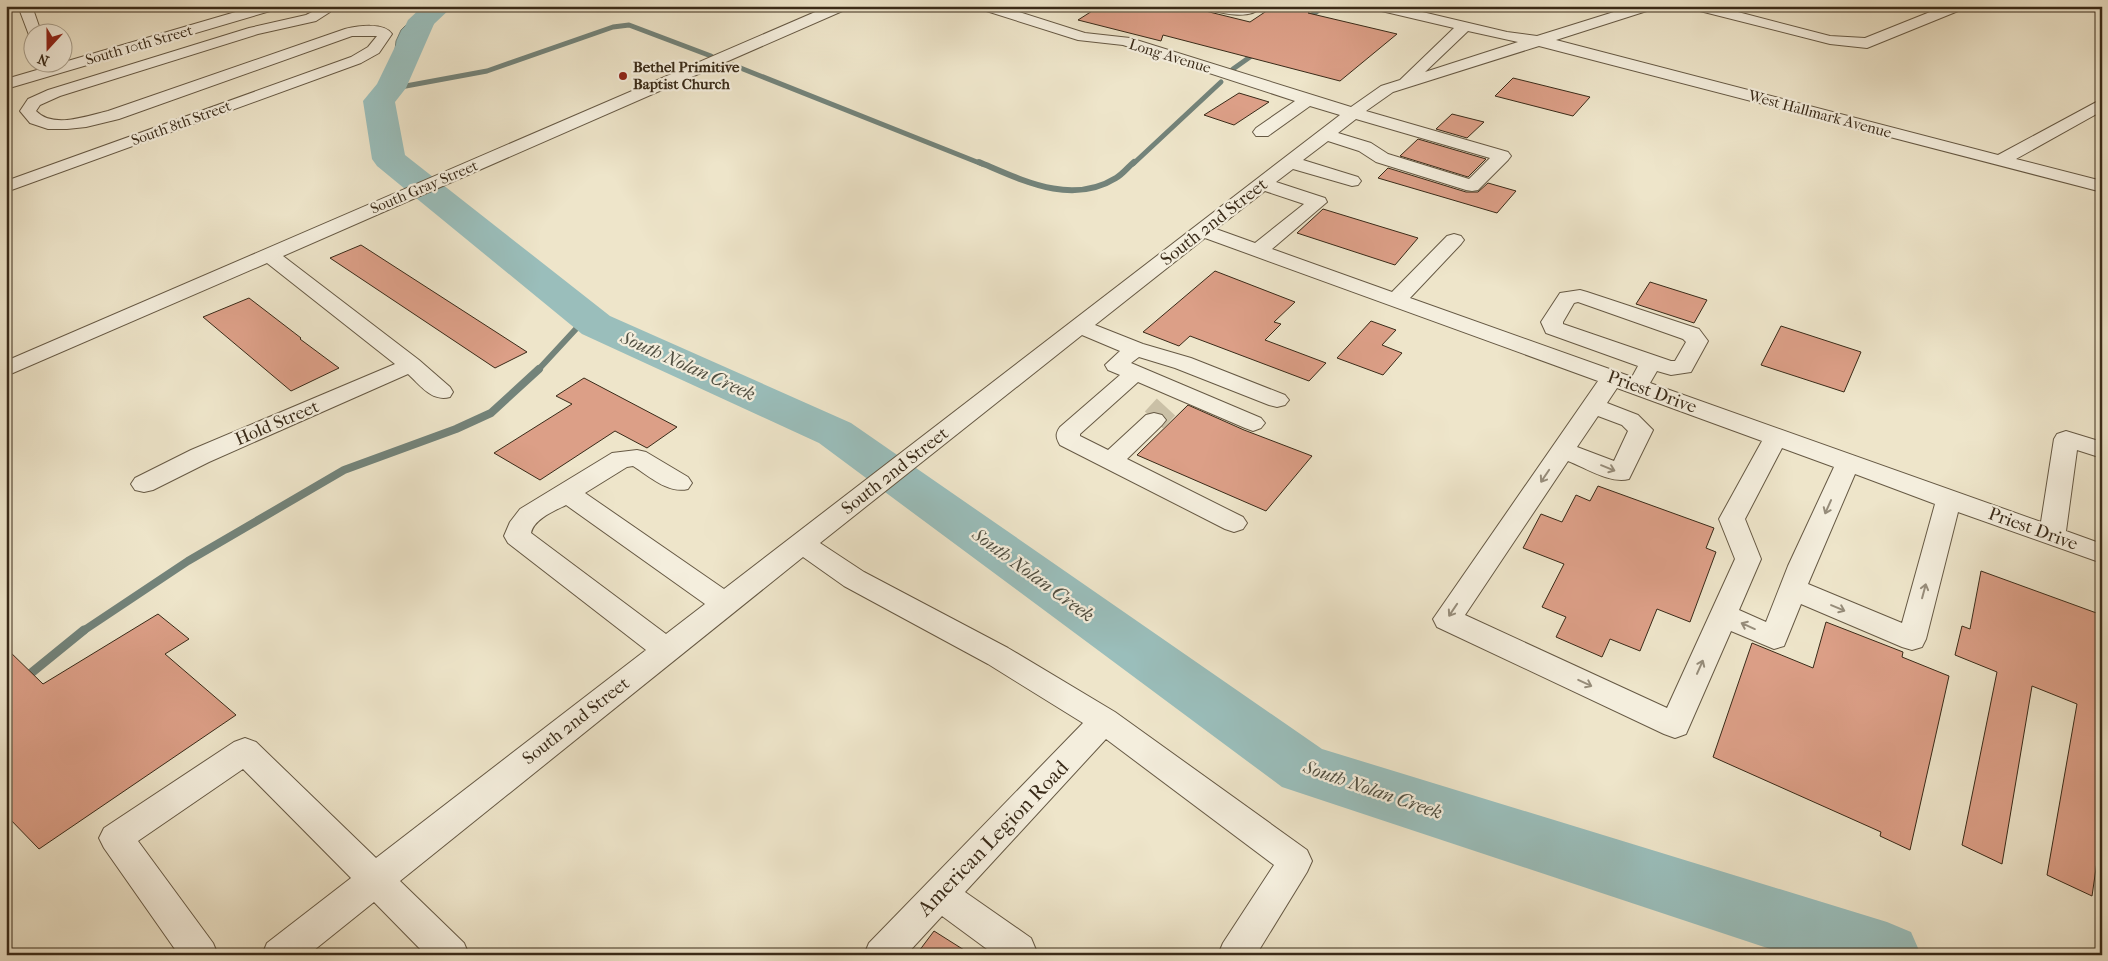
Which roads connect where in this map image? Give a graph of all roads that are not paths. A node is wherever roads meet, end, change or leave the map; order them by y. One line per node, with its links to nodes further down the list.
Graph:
1 (25, 6): 13 (street)
2 (324, 6): 12 (street)
3 (842, 6): 35 (street, South Gray Street)
4 (985, 6): 21 (street, Long Avenue)
5 (1211, 6): 6 (street)
6 (1256, 6)
7 (1378, 6): 14 (street, West Hallmark Avenue)
8 (1648, 6): 16 (street, South 2nd Street)
9 (1698, 6): 10 (street)
10 (1958, 6)
11 (269, 7): 17 (street, South 10th Street)
12 (312, 18): 15 (street); 15 (street)
13 (31, 22)
14 (1465, 26): 16 (street, West Hallmark Avenue); 20 (street)
15 (342, 35): 30 (street, South 8th Street)
16 (1539, 42): 20 (street, South 2nd Street); 26 (street, West Hallmark Avenue)
17 (72, 60)
18 (34, 72): 19 (street, South 10th Street)
19 (6, 84)
20 (1402, 84): 23 (street, South 2nd Street)
21 (1308, 100): 23 (street, Long Avenue); 24 (street)
22 (2102, 104): 26 (street)
23 (1353, 113): 25 (street, South 2nd Street); 25 (street, Long Avenue)
24 (1262, 132)
25 (1320, 139): 27 (street, South 2nd Street)
26 (2000, 161): 31 (street, West Hallmark Avenue)
27 (1290, 162): 28 (street); 29 (street, South 2nd Street)
28 (1352, 181)
29 (1263, 184): 32 (street, South 2nd Street); 34 (street)
30 (6, 187)
31 (2102, 187)
32 (1203, 231): 34 (street, Priest Drive); 38 (street, South 2nd Street)
33 (1454, 240): 36 (street)
34 (1259, 250): 36 (street, Priest Drive)
35 (269, 255): 42 (street); 43 (street, South Gray Street)
36 (1396, 300): 45 (street, Priest Drive)
37 (1638, 316): 40 (street); 40 (street); 41 (street)
38 (1080, 327): 39 (street); 62 (street, South 2nd Street)
39 (1135, 349): 44 (street); 47 (street)
40 (1616, 350): 41 (street)
41 (1651, 363): 45 (street)
42 (411, 364): 46 (street); 57 (street, Hold Street)
43 (6, 368)
44 (1135, 373): 49 (street); 54 (street)
45 (1624, 382): 48 (street); 51 (street, Priest Drive)
46 (442, 392)
47 (1277, 400)
48 (1592, 406): 52 (street); 52 (street, one-way to 48)
49 (1167, 407): 50 (street); 54 (street)
50 (1253, 423)
51 (1776, 436): 55 (street, Priest Drive); 66 (street)
52 (1563, 450): 66 (street, one-way to 66)
53 (2102, 450): 61 (street)
54 (1111, 461): 60 (street)
55 (1848, 462): 59 (street, Priest Drive); 64 (street, one-way to 64)
56 (679, 483): 58 (street)
57 (144, 484)
58 (567, 493): 65 (street); 67 (street)
59 (1949, 499): 61 (street, Priest Drive); 64 (street, one-way to 59)
60 (1234, 523)
61 (2052, 536): 63 (street, Priest Drive)
62 (802, 543): 65 (street, South 2nd Street); 68 (street)
63 (2102, 554)
64 (1793, 589): 66 (street, one-way to 66)
65 (725, 604): 67 (street, South 2nd Street)
66 (1723, 615)
67 (666, 650): 69 (street, South 2nd Street)
68 (1104, 722): 70 (street, American Legion Road); 76 (street)
69 (376, 879): 72 (street); 73 (street, South 2nd Street); 74 (street)
70 (940, 894): 71 (street); 75 (street, American Legion Road)
71 (1018, 950)
72 (200, 955)
73 (280, 955)
74 (451, 955)
75 (882, 955)
76 (1236, 955)

